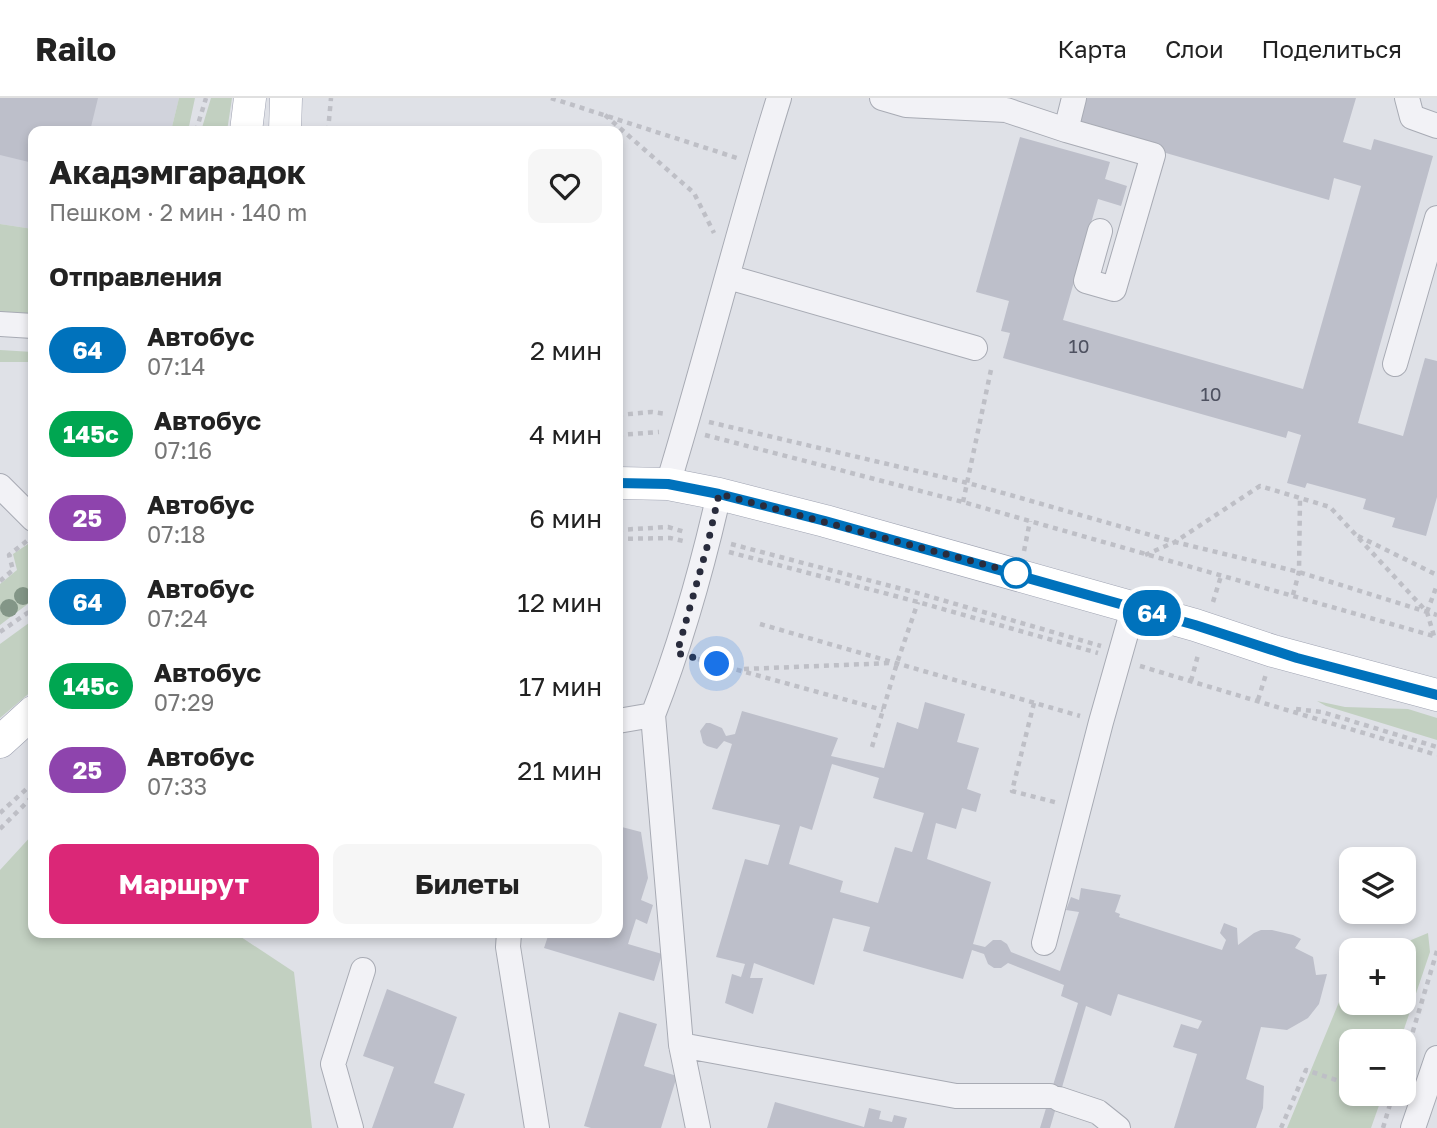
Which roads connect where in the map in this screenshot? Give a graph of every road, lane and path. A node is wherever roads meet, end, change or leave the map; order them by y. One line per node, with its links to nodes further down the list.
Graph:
1 (206, 98): 11 (path)
2 (250, 98): 12 (main road)
3 (286, 98): 13 (main road)
4 (331, 98): 14 (path)
5 (551, 98): 10 (path)
6 (779, 98): 19 (lane)
7 (882, 98): 17 (lane)
8 (1074, 98): 17 (lane)
9 (1407, 98): 16 (lane)
10 (602, 113): 15 (path); 19 (path)
11 (198, 126)
12 (247, 126)
13 (285, 126)
14 (328, 126)
15 (617, 126)
16 (1437, 126)
17 (1066, 130): 21 (lane)
18 (623, 131): 22 (path)
19 (758, 165): 22 (lane)
20 (1437, 218): 26 (lane)
21 (1100, 231)
22 (728, 277): 25 (lane); 28 (lane)
23 (0, 324): 24 (lane)
24 (28, 326)
25 (975, 348): 31 (path)
26 (1395, 365)
27 (623, 415): 28 (path)
28 (687, 424): 29 (path); 31 (path); 32 (lane); 36 (path)
29 (623, 434)
30 (623, 483): 32 (main road)
31 (968, 483): 36 (path); 42 (path)
32 (668, 484): 34 (main road)
33 (0, 486): 37 (lane)
34 (719, 494): 43 (lane); 51 (main road)
35 (1300, 498): 39 (path); 42 (path); 45 (path)
36 (963, 502): 44 (path)
37 (28, 514)
38 (623, 530): 43 (path)
39 (1354, 535): 46 (path); 53 (path)
40 (623, 539): 43 (path)
41 (28, 540): 47 (path)
42 (1175, 542): 44 (path); 45 (path)
43 (708, 543): 50 (path); 58 (lane); 59 (path)
44 (1145, 555): 49 (path)
45 (1299, 572): 49 (path); 53 (path)
46 (1437, 575)
47 (0, 581)
48 (1437, 585): 53 (path)
49 (1293, 595): 57 (path)
50 (918, 602): 59 (path); 60 (path)
51 (1133, 608): 59 (lane); 62 (main road)
52 (28, 612): 56 (path)
53 (1427, 612): 54 (path); 57 (path)
54 (1437, 615)
55 (760, 624): 60 (path)
56 (0, 632)
57 (1436, 637)
58 (677, 653): 61 (path); 66 (lane)
59 (1118, 659): 64 (path); 69 (lane)
60 (897, 663): 61 (path); 63 (path); 65 (path)
61 (737, 670): 65 (path)
62 (1437, 695)
63 (1034, 702): 69 (path); 76 (path)
64 (1285, 708): 72 (path); 73 (path)
65 (883, 709): 71 (path)
66 (653, 715): 68 (lane); 84 (lane)
67 (28, 717): 70 (main road)
68 (623, 720)
69 (1101, 722): 76 (lane)
70 (0, 742)
71 (872, 747)
72 (1437, 747)
73 (1437, 755)
74 (28, 788): 77 (path)
75 (28, 801): 78 (path)
76 (1080, 809): 80 (lane)
77 (0, 813)
78 (0, 829)
79 (509, 938): 90 (lane)
80 (1044, 943)
81 (1437, 951): 83 (path)
82 (363, 970): 89 (lane)
83 (1414, 1029)
84 (681, 1045): 88 (lane); 91 (lane)
85 (1437, 1058): 95 (lane)
86 (1339, 1080): 93 (path)
87 (1390, 1106): 94 (path)
88 (1096, 1120): 92 (lane)
89 (351, 1128)
90 (537, 1128)
91 (698, 1128)
92 (1118, 1128)
93 (1282, 1128)
94 (1383, 1128)
95 (1413, 1128)

